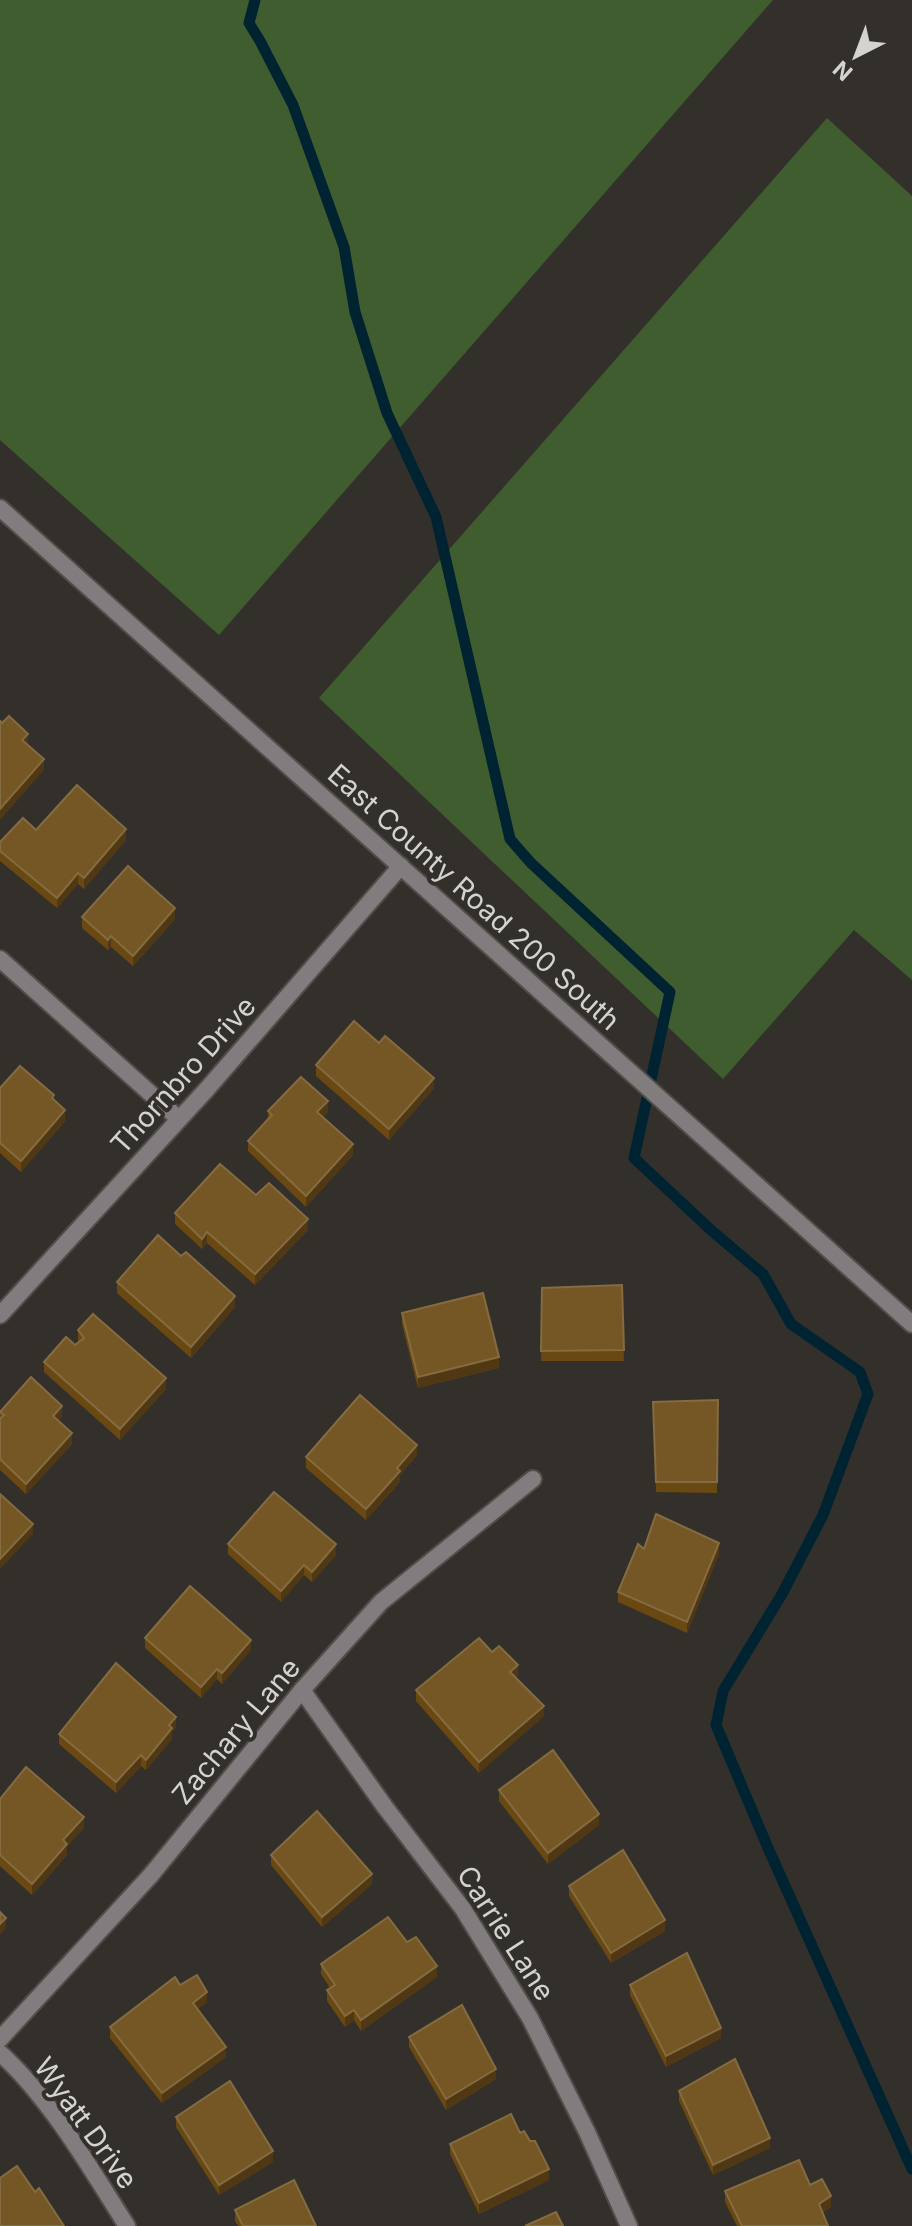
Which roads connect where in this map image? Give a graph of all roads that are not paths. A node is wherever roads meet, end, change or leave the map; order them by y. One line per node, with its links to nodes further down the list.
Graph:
1 (0, 508): 2 (street, East County Road 200 South)
2 (401, 866): 4 (street, Thornbro Drive); 6 (street, East County Road 200 South)
3 (0, 959): 4 (street)
4 (179, 1119): 5 (street, Thornbro Drive)
5 (0, 1315)
6 (912, 1324)
7 (533, 1479): 8 (street, Zachary Lane)
8 (302, 1690): 9 (street, Zachary Lane); 12 (street, Carrie Lane)
9 (0, 2039)
10 (0, 2053): 11 (street, Wyatt Drive)
11 (127, 2226)
12 (629, 2226)

